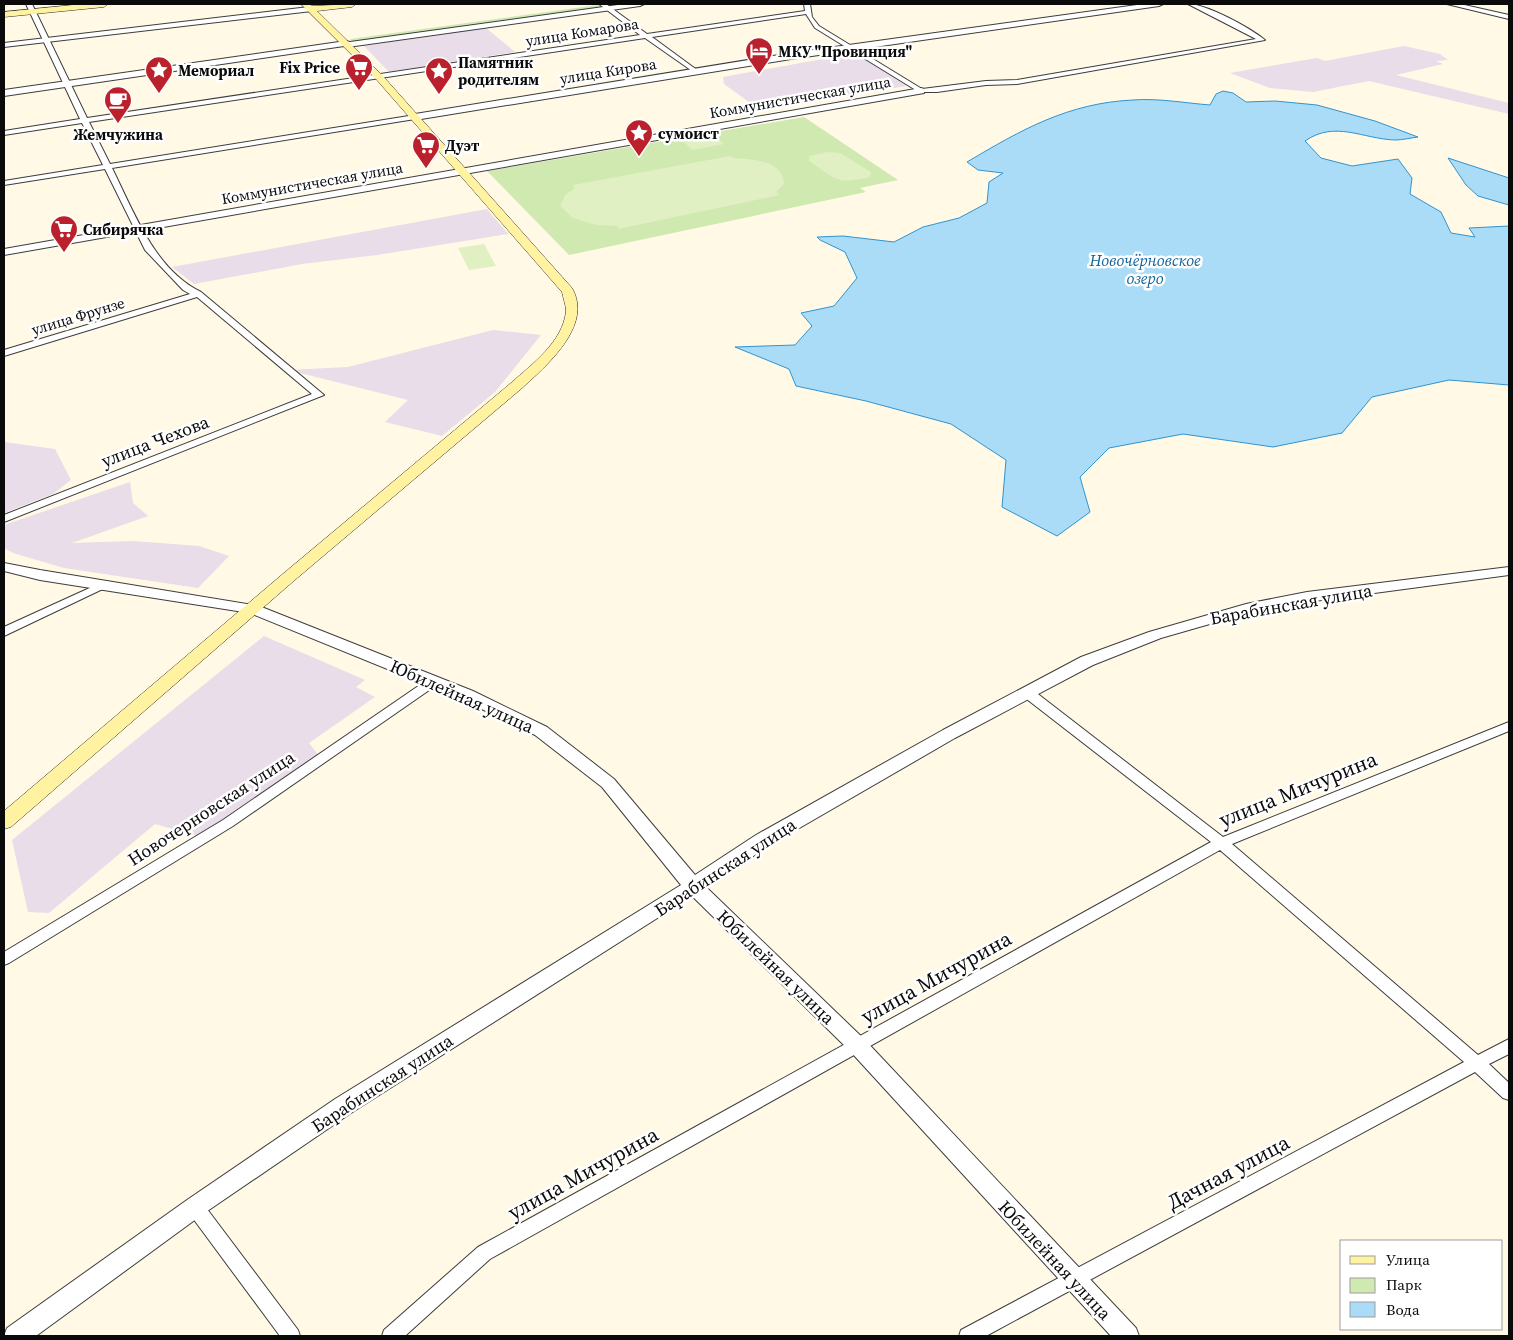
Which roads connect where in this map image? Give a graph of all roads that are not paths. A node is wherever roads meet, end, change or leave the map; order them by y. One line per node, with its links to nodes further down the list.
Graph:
1 (104, 4): 10 (main road)
2 (352, 4): 8 (main road)
3 (640, 4): 9 (street)
4 (807, 4): 11 (street)
5 (1159, 4): 18 (street, улица Кирова)
6 (1191, 4): 22 (street)
7 (1451, 4): 13 (street)
8 (307, 6): 15 (street); 16 (main road)
9 (605, 6): 14 (street); 16 (street)
10 (31, 8): 12 (main road); 15 (street)
11 (808, 12): 14 (street, улица Комарова); 18 (street)
12 (4, 15)
13 (1509, 17)
14 (644, 36): 19 (street); 20 (street, улица Комарова)
15 (46, 41): 17 (street); 21 (street)
16 (347, 44): 20 (main road); 21 (street)
17 (4, 46)
18 (852, 47): 19 (street, улица Кирова); 22 (street)
19 (694, 71): 24 (street, улица Кирова)
20 (379, 76): 24 (main road); 25 (street, улица Комарова)
21 (66, 84): 23 (street); 25 (street)
22 (921, 91): 28 (street, Коммунистическая улица)
23 (4, 93)
24 (415, 117): 27 (street, улица Кирова); 28 (main road)
25 (84, 122): 26 (street, улица Комарова); 27 (street)
26 (4, 133)
27 (108, 167): 29 (street, улица Кирова); 30 (street)
28 (464, 171): 30 (street, Коммунистическая улица); 40 (main road)
29 (4, 183)
30 (138, 229): 31 (street, Коммунистическая улица); 32 (street)
31 (4, 252)
32 (186, 288): 33 (street); 34 (street)
33 (198, 294): 34 (street, улица Фрунзе); 36 (street, улица Чехова)
34 (161, 306): 35 (street, улица Фрунзе)
35 (4, 353)
36 (4, 519)
37 (4, 567): 39 (street, Юбилейная улица)
38 (1509, 571): 43 (street, Барабинская улица)
39 (105, 584): 40 (street, Юбилейная улица); 41 (street)
40 (254, 609): 42 (street, Юбилейная улица); 45 (main road)
41 (4, 632)
42 (434, 681): 47 (street, Юбилейная улица); 48 (street, Новочерновская улица)
43 (1029, 694): 46 (street); 47 (street, Барабинская улица)
44 (1509, 726): 46 (street, улица Мичурина)
45 (4, 822)
46 (1221, 843): 49 (street, улица Мичурина); 51 (street)
47 (693, 886): 49 (street, Юбилейная улица); 53 (street, Барабинская улица)
48 (4, 959)
49 (856, 1045): 54 (street, Юбилейная улица); 57 (street, улица Мичурина)
50 (1509, 1046): 51 (street, Дачная улица)
51 (1478, 1064): 52 (street); 54 (street, Дачная улица)
52 (1509, 1093)
53 (195, 1207): 55 (street, Барабинская улица); 56 (street)
54 (1074, 1280): 58 (street, Дачная улица); 59 (street, Юбилейная улица)
55 (16, 1336)
56 (291, 1336)
57 (391, 1336)
58 (968, 1336)
59 (1127, 1336)

